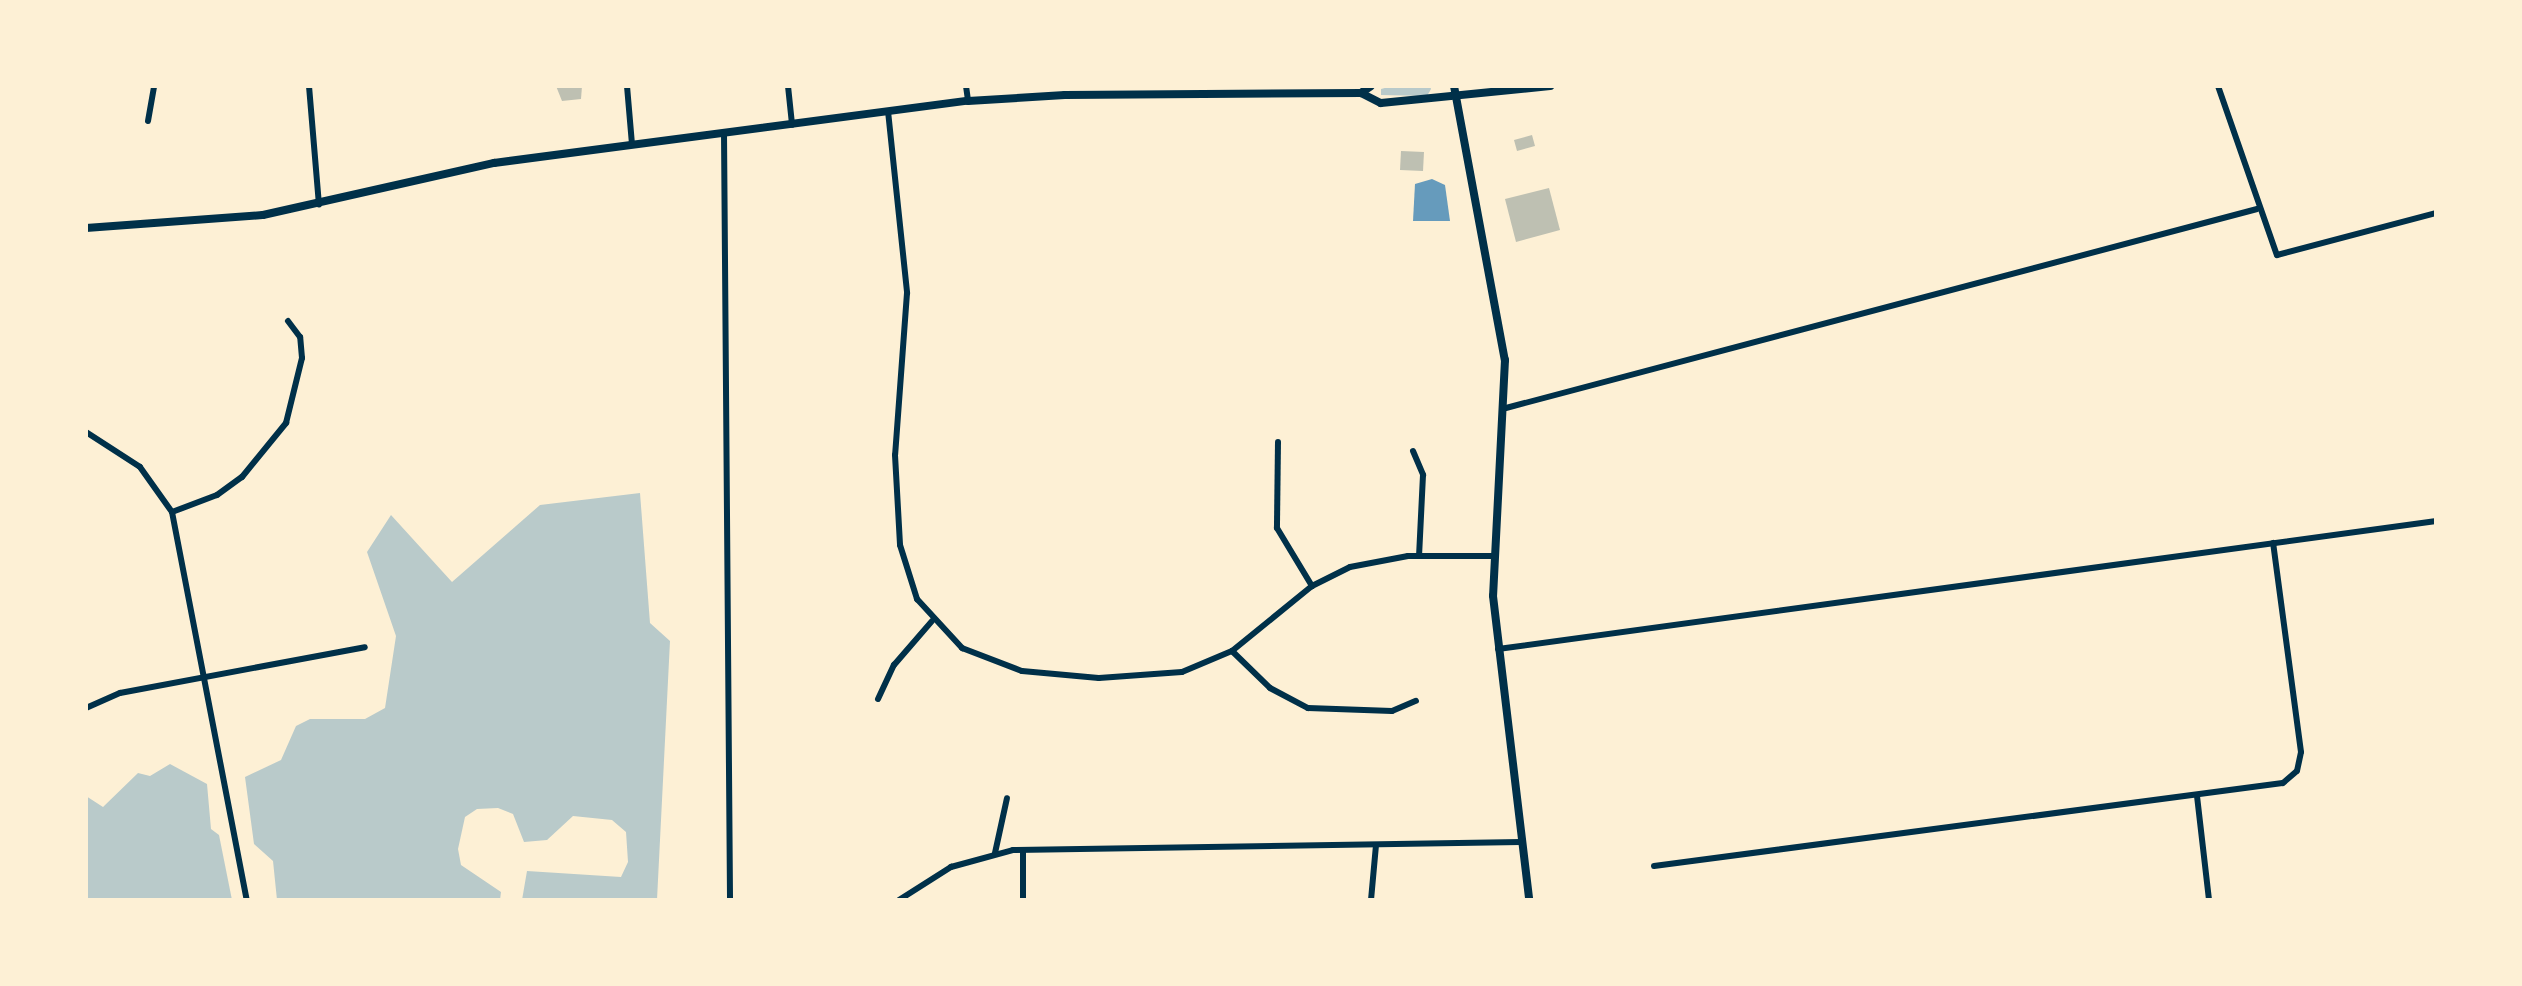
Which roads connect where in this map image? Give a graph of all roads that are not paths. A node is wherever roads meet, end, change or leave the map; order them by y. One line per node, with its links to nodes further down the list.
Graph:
1 (154, 86): 15 (street)
2 (309, 86): 19 (street)
3 (627, 86): 18 (street)
4 (788, 86): 16 (street)
5 (966, 86): 13 (street)
6 (1371, 86): 10 (main road)
7 (1454, 86): 12 (main road)
8 (1550, 86): 12 (main road)
9 (2218, 86): 20 (street)
10 (1360, 90): 11 (main road); 12 (main road)
11 (1163, 91): 13 (main road)
12 (1455, 98): 24 (main road)
13 (968, 101): 14 (main road)
14 (888, 111): 16 (main road); 34 (street)
15 (148, 121)
16 (792, 125): 17 (main road)
17 (724, 133): 18 (main road); 50 (street)
18 (632, 144): 19 (main road)
19 (319, 205): 22 (main road)
20 (2257, 209): 21 (street); 24 (street)
21 (2436, 213)
22 (86, 228)
23 (288, 321): 28 (street)
24 (1506, 408): 32 (main road)
25 (86, 432): 28 (street)
26 (1278, 442): 33 (street)
27 (1413, 451): 31 (street)
28 (172, 512): 38 (street)
29 (2436, 521): 30 (street)
30 (2273, 543): 36 (street); 42 (street)
31 (1419, 556): 32 (street); 33 (street)
32 (1493, 556): 36 (main road)
33 (1312, 586): 37 (street)
34 (932, 621): 37 (street); 39 (street)
35 (365, 647): 38 (street)
36 (1498, 649): 44 (main road)
37 (1232, 651): 40 (street)
38 (204, 675): 41 (street); 49 (street)
39 (878, 699)
40 (1416, 701)
41 (86, 708)
42 (2197, 796): 48 (street); 55 (street)
43 (1007, 798): 47 (street)
44 (1521, 842): 45 (street); 54 (main road)
45 (1376, 845): 46 (street); 53 (street)
46 (1023, 850): 47 (street); 52 (street)
47 (995, 853): 51 (street)
48 (1654, 866)
49 (247, 900)
50 (730, 900)
51 (899, 900)
52 (1023, 900)
53 (1371, 900)
54 (1529, 900)
55 (2209, 900)

